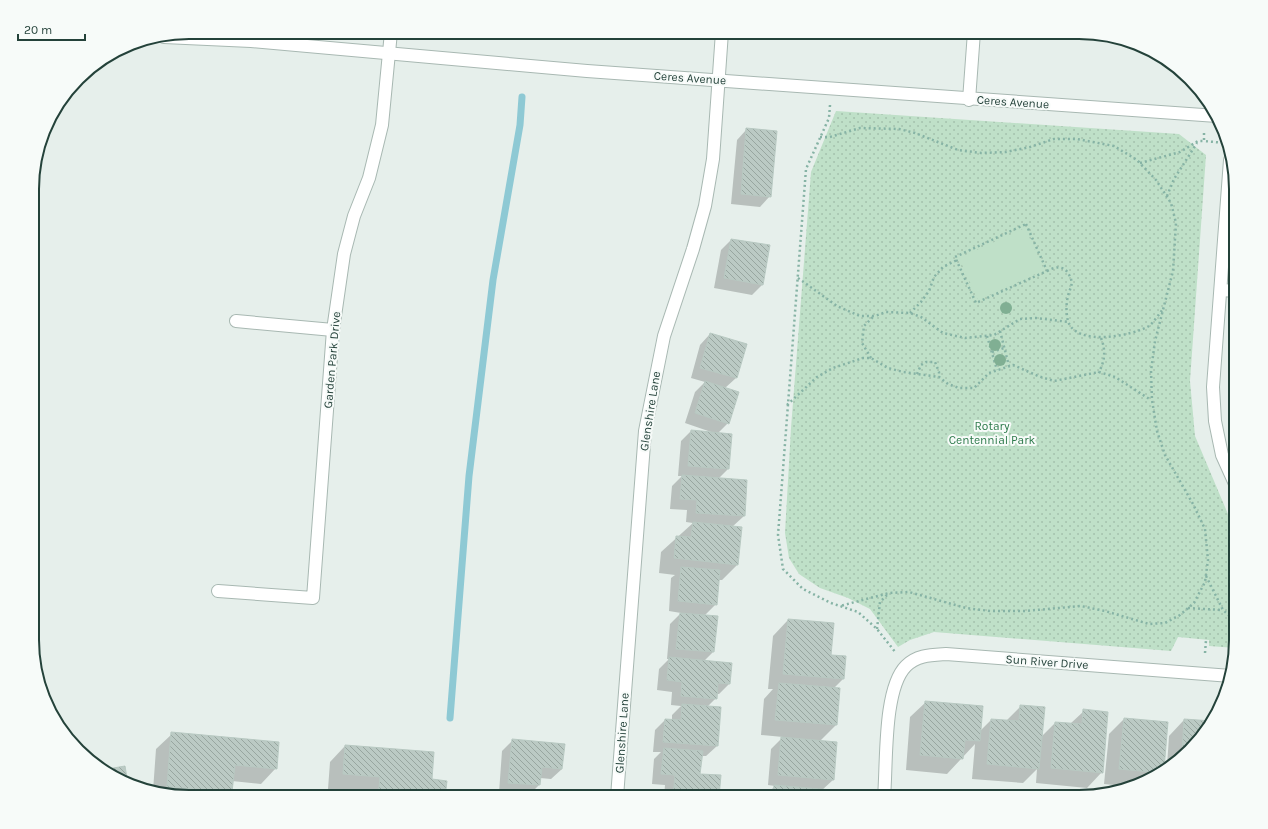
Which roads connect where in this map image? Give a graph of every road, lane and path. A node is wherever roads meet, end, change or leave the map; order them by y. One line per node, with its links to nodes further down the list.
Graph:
1 (208, 39): 5 (street, Ceres Avenue)
2 (391, 39): 5 (street, Garden Park Drive)
3 (722, 39): 6 (street, Glenshire Lane)
4 (973, 39): 8 (street)
5 (390, 53): 6 (street, Ceres Avenue); 26 (street, Garden Park Drive)
6 (719, 80): 7 (street, Ceres Avenue); 53 (street, Glenshire Lane)
7 (830, 88): 8 (street, Ceres Avenue); 10 (path)
8 (969, 100): 9 (street, Ceres Avenue)
9 (1210, 116)
10 (820, 137): 13 (path); 18 (path)
11 (1198, 141): 12 (path); 13 (path); 15 (path)
12 (1204, 141)
13 (1140, 163): 15 (path)
14 (1229, 177): 19 (street)
15 (1166, 196): 21 (path)
16 (957, 260): 17 (path); 17 (path); 22 (path)
17 (1047, 270): 25 (path)
18 (797, 278): 23 (path); 39 (path)
19 (1221, 290): 20 (street); 40 (street)
20 (1229, 291)
21 (1164, 308): 29 (path); 38 (path)
22 (910, 313): 23 (path); 28 (path)
23 (875, 316): 32 (path)
24 (236, 321): 26 (street)
25 (1069, 322): 27 (path); 29 (path)
26 (333, 330): 42 (street, Garden Park Drive)
27 (1000, 331): 28 (path); 30 (path)
28 (987, 336): 31 (path)
29 (1101, 338): 35 (path)
30 (1004, 348): 31 (path); 33 (path)
31 (992, 352): 34 (path)
32 (871, 358): 36 (path); 39 (path)
33 (1009, 366): 34 (path); 35 (path)
34 (997, 370): 37 (path)
35 (1099, 372): 38 (path)
36 (917, 374): 37 (path); 37 (path)
37 (939, 377)
38 (1152, 400): 41 (path)
39 (787, 405): 44 (path)
40 (1229, 470)
41 (1206, 576): 45 (path); 46 (path)
42 (218, 591)
43 (889, 593): 44 (path); 45 (path); 48 (path)
44 (840, 606): 48 (path)
45 (1188, 608): 46 (path)
46 (1222, 610): 47 (path)
47 (1229, 616)
48 (877, 629): 51 (path)
49 (1206, 640): 50 (path)
50 (1206, 652)
51 (906, 666): 52 (street, Sun River Drive); 54 (street, Sun River Drive)
52 (1225, 676)
53 (618, 790)
54 (884, 790)

